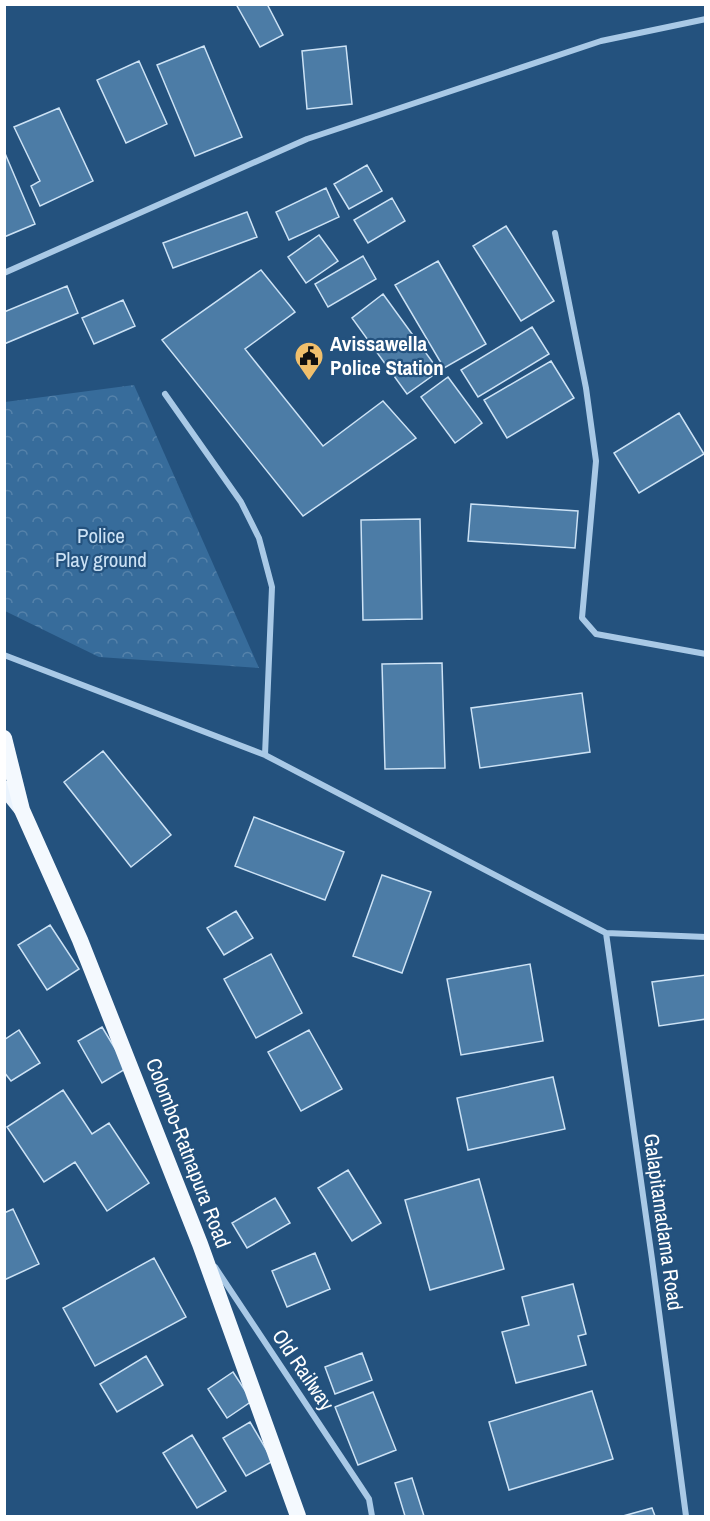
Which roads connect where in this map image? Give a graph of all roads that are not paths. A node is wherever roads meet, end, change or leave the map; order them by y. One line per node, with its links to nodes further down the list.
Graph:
1 (705, 19): 3 (street)
2 (555, 233): 6 (street)
3 (4, 273)
4 (165, 394): 8 (street)
5 (4, 654): 8 (street)
6 (705, 654)
7 (4, 738): 10 (highway, Colombo-Ratnapura Road)
8 (265, 755): 11 (street)
9 (4, 788): 10 (main road)
10 (22, 810): 13 (highway, Colombo-Ratnapura Road)
11 (606, 933): 12 (street); 16 (street, Galapitamadama Road)
12 (705, 937)
13 (200, 1244): 14 (highway, Colombo-Ratnapura Road); 15 (street, Old Railway)
14 (298, 1516)
15 (372, 1516)
16 (686, 1516)

